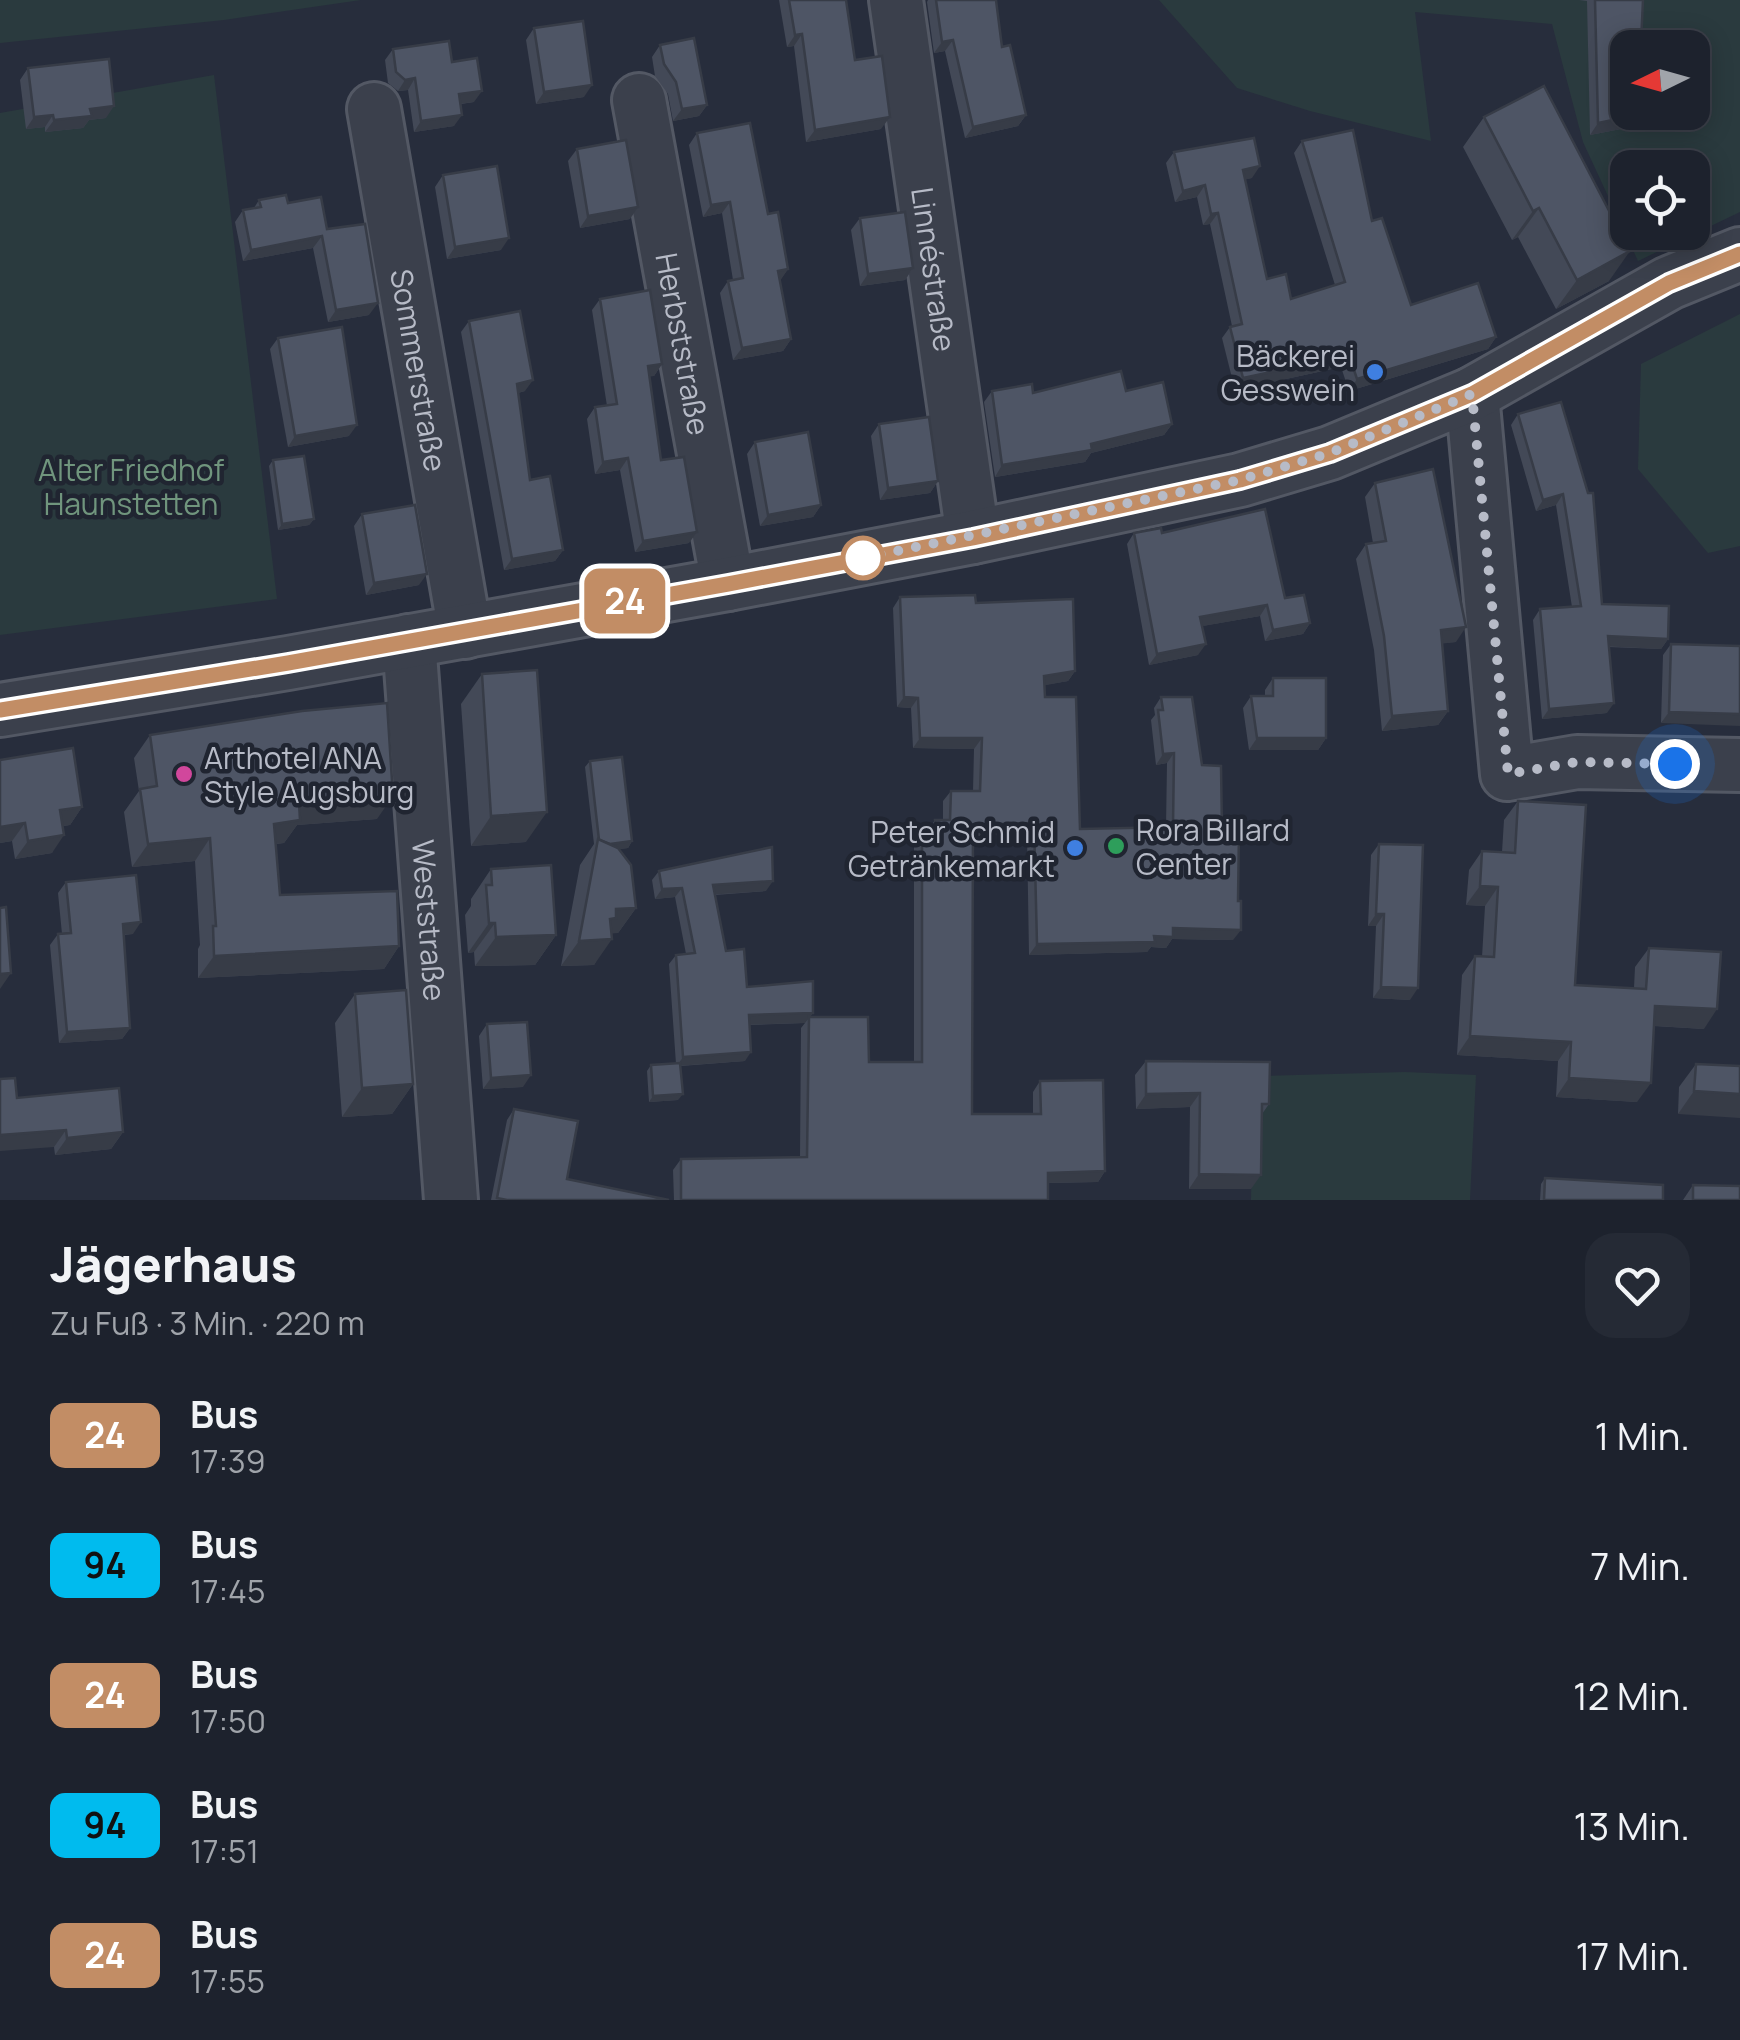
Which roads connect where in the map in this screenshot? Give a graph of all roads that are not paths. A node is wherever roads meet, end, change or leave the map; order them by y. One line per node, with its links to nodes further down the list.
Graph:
1 (896, 0): 6 (street, Linnéstraße)
2 (639, 100): 7 (street, Herbststraße)
3 (374, 108): 8 (street, Sommerstraße)
4 (1740, 254): 5 (street)
5 (1472, 394): 6 (street); 11 (street)
6 (973, 538): 7 (street)
7 (728, 584): 8 (street)
8 (465, 632): 9 (street)
9 (409, 642): 10 (street); 12 (street, Weststraße)
10 (0, 710)
11 (1740, 765)
12 (451, 1200)

